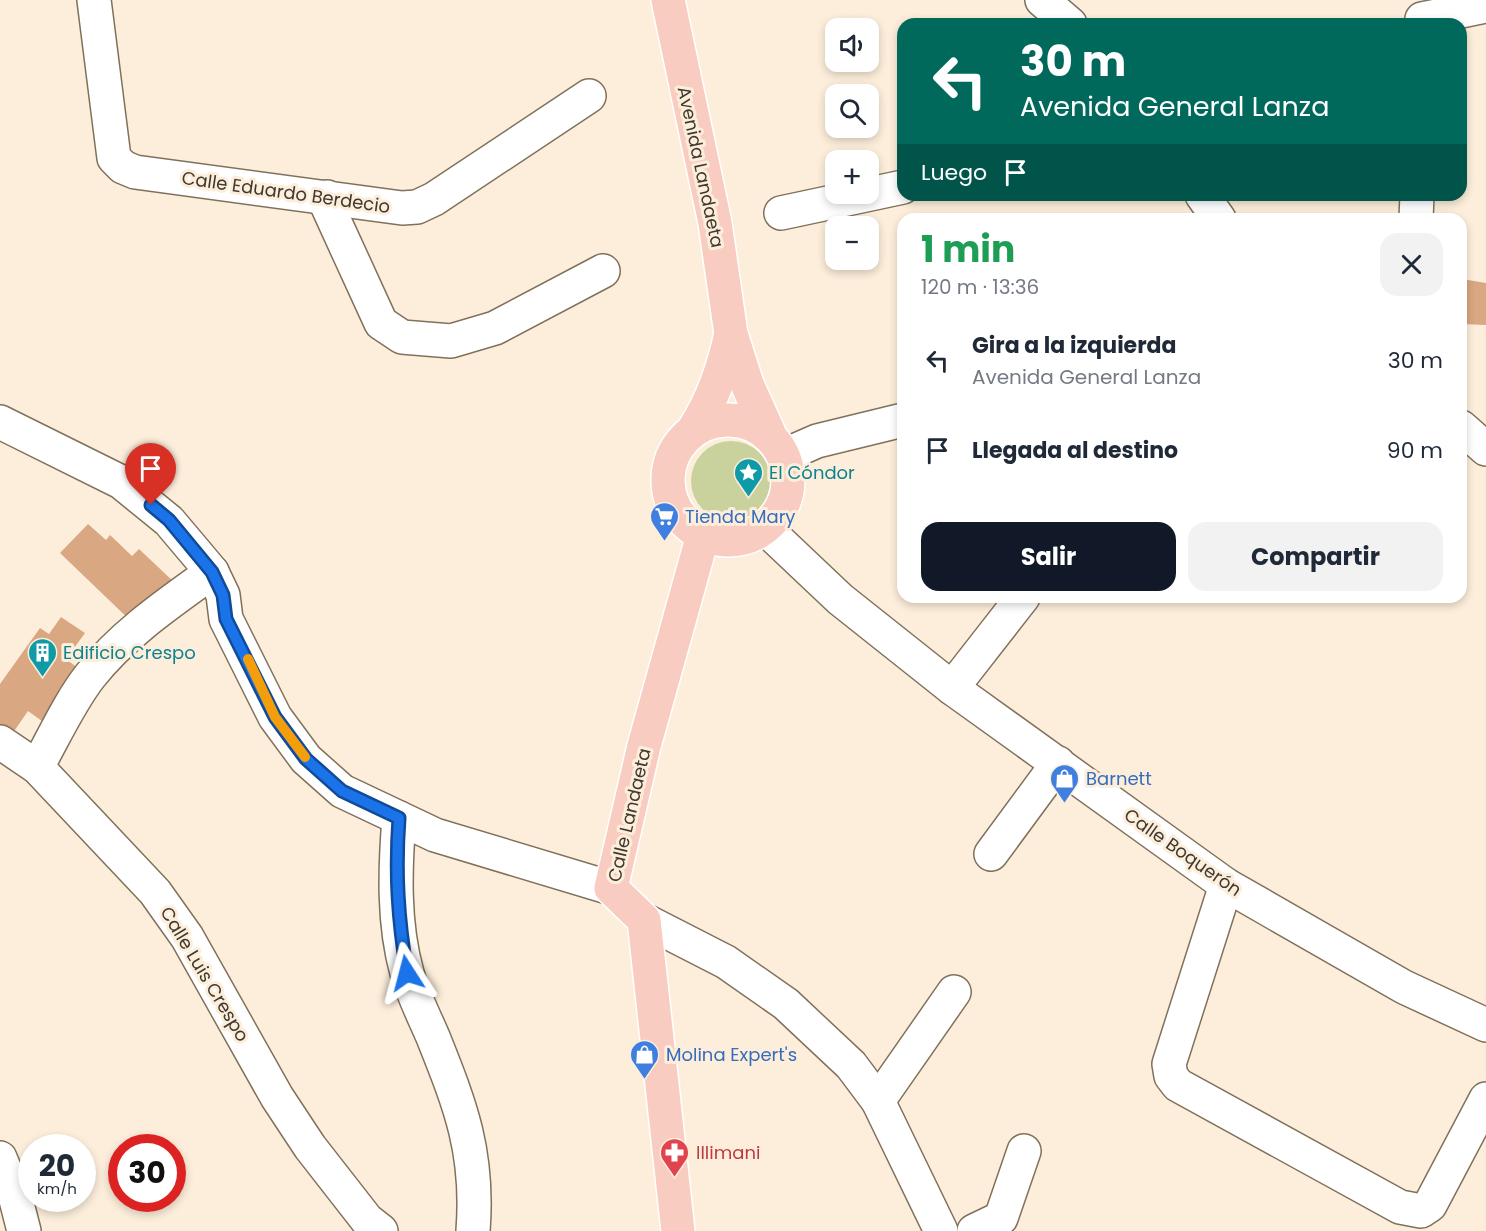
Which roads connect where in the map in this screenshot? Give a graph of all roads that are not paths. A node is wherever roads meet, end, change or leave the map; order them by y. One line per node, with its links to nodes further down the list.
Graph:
1 (94, 0): 9 (street, Calle Eduardo Berdecio)
2 (1042, 0): 6 (street)
3 (674, 1): 12 (main road, Avenida Landaeta)
4 (1486, 6): 5 (street)
5 (1421, 14)
6 (1063, 18)
7 (590, 96): 9 (street, Calle Eduardo Berdecio)
8 (897, 188): 10 (street)
9 (327, 197): 11 (street)
10 (780, 213)
11 (603, 271)
12 (730, 334): 15 (main road, Avenida Landaeta); 17 (main road, Avenida Landaeta)
13 (897, 421): 17 (street)
14 (0, 422): 21 (street)
15 (694, 429): 17 (main road); 20 (main road)
16 (1467, 432): 18 (street)
17 (777, 444): 19 (main road)
18 (1486, 449)
19 (765, 528): 20 (main road); 23 (street, Calle Boquerón)
20 (703, 535): 30 (main road, Calle Landaeta)
21 (212, 572): 26 (street); 27 (street)
22 (1018, 603): 23 (street)
23 (952, 688): 25 (street, Calle Boquerón)
24 (0, 742): 26 (street, Calle Luis Crespo)
25 (1058, 763): 28 (street); 29 (street, Calle Boquerón)
26 (37, 767): 39 (street, Calle Luis Crespo)
27 (399, 818): 30 (street); 40 (street)
28 (991, 854)
29 (1226, 885): 33 (street, Calle Boquerón); 34 (street)
30 (611, 888): 31 (main road, Calle Landaeta)
31 (644, 920): 35 (street); 41 (main road)
32 (954, 992): 35 (street)
33 (1486, 1025)
34 (1486, 1099)
35 (878, 1101): 42 (street)
36 (1024, 1150): 43 (street)
37 (0, 1158): 38 (street)
38 (24, 1231)
39 (381, 1231)
40 (473, 1231)
41 (678, 1231)
42 (941, 1231)
43 (974, 1231)

